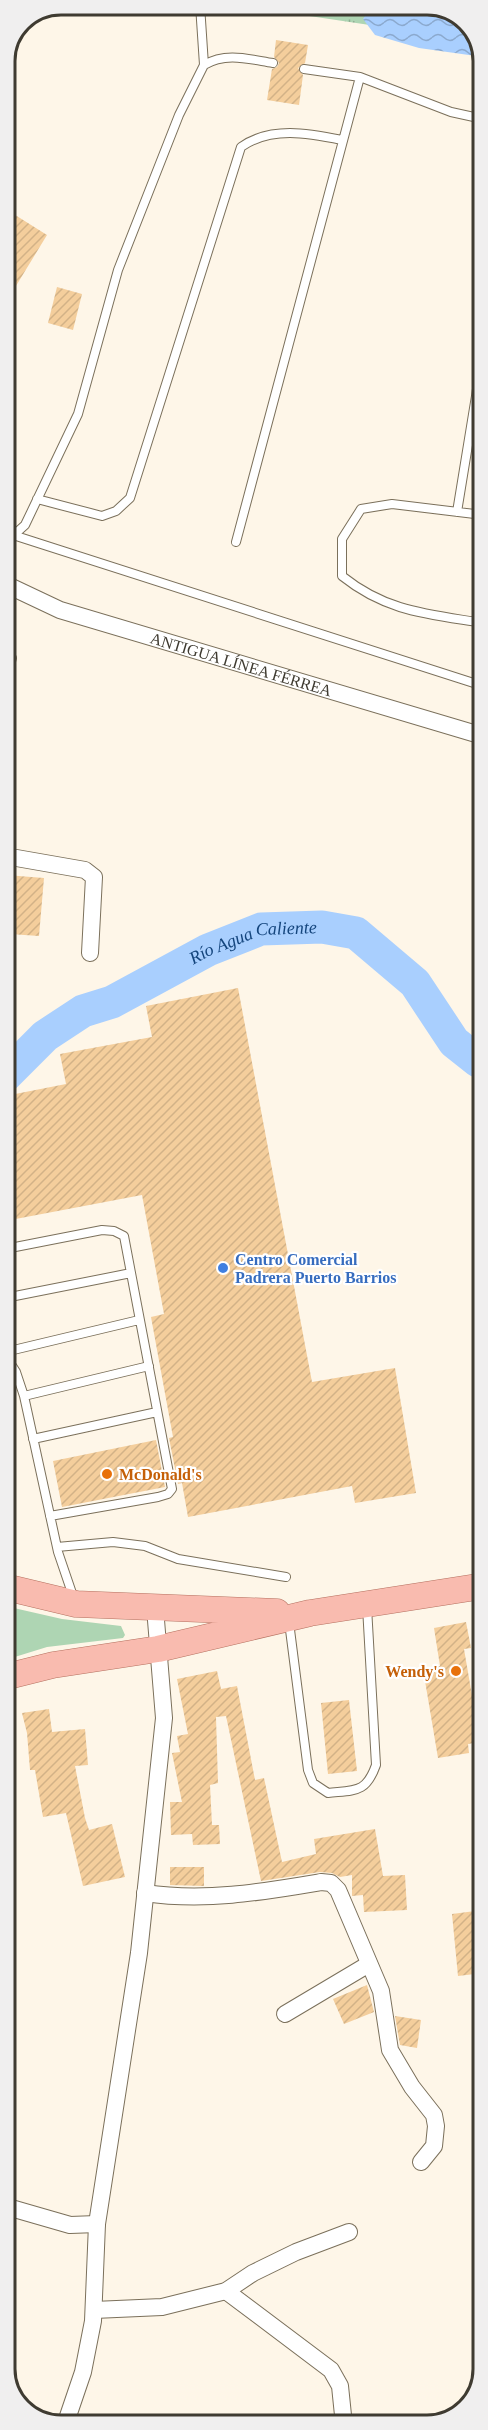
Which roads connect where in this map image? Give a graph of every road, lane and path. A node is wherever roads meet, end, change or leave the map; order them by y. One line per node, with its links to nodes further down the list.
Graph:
1 (201, 15): 3 (lane)
2 (273, 63): 3 (lane)
3 (204, 65): 9 (lane)
4 (304, 69): 5 (lane)
5 (360, 77): 6 (lane); 7 (lane)
6 (473, 117)
7 (342, 140): 9 (lane); 14 (lane)
8 (473, 434): 10 (lane)
9 (37, 499): 12 (lane)
10 (458, 512): 11 (lane); 16 (lane)
11 (473, 514)
12 (15, 533)
13 (15, 536): 17 (lane)
14 (236, 542)
15 (15, 589): 18 (street, ANTIGUA LÍNEA FÉRREA)
16 (473, 621)
17 (473, 683)
18 (473, 733)
19 (15, 858): 20 (street)
20 (90, 953)
21 (15, 1247): 22 (lane)
22 (131, 1274): 23 (lane); 24 (lane)
23 (15, 1296)
24 (139, 1320): 25 (lane); 26 (lane)
25 (15, 1351)
26 (148, 1366): 28 (lane); 29 (lane)
27 (15, 1370): 28 (lane)
28 (24, 1396): 30 (lane)
29 (157, 1412): 30 (lane); 31 (lane)
30 (33, 1439): 31 (lane)
31 (50, 1516): 32 (lane)
32 (57, 1547): 33 (lane); 36 (lane)
33 (286, 1577)
34 (473, 1588): 37 (main road)
35 (15, 1589): 36 (main road)
36 (76, 1604): 38 (main road)
37 (367, 1605): 39 (main road); 39 (lane)
38 (155, 1608): 39 (main road); 40 (street)
39 (299, 1616): 40 (main road)
40 (158, 1649): 41 (main road); 42 (street)
41 (15, 1674)
42 (145, 1893): 43 (street); 47 (street)
43 (369, 1964): 44 (street); 45 (street)
44 (285, 2014)
45 (421, 2162)
46 (15, 2209): 47 (street)
47 (97, 2224): 50 (street)
48 (349, 2232): 49 (street)
49 (226, 2291): 50 (street); 52 (street)
50 (94, 2310): 51 (street)
51 (68, 2415)
52 (343, 2415)

